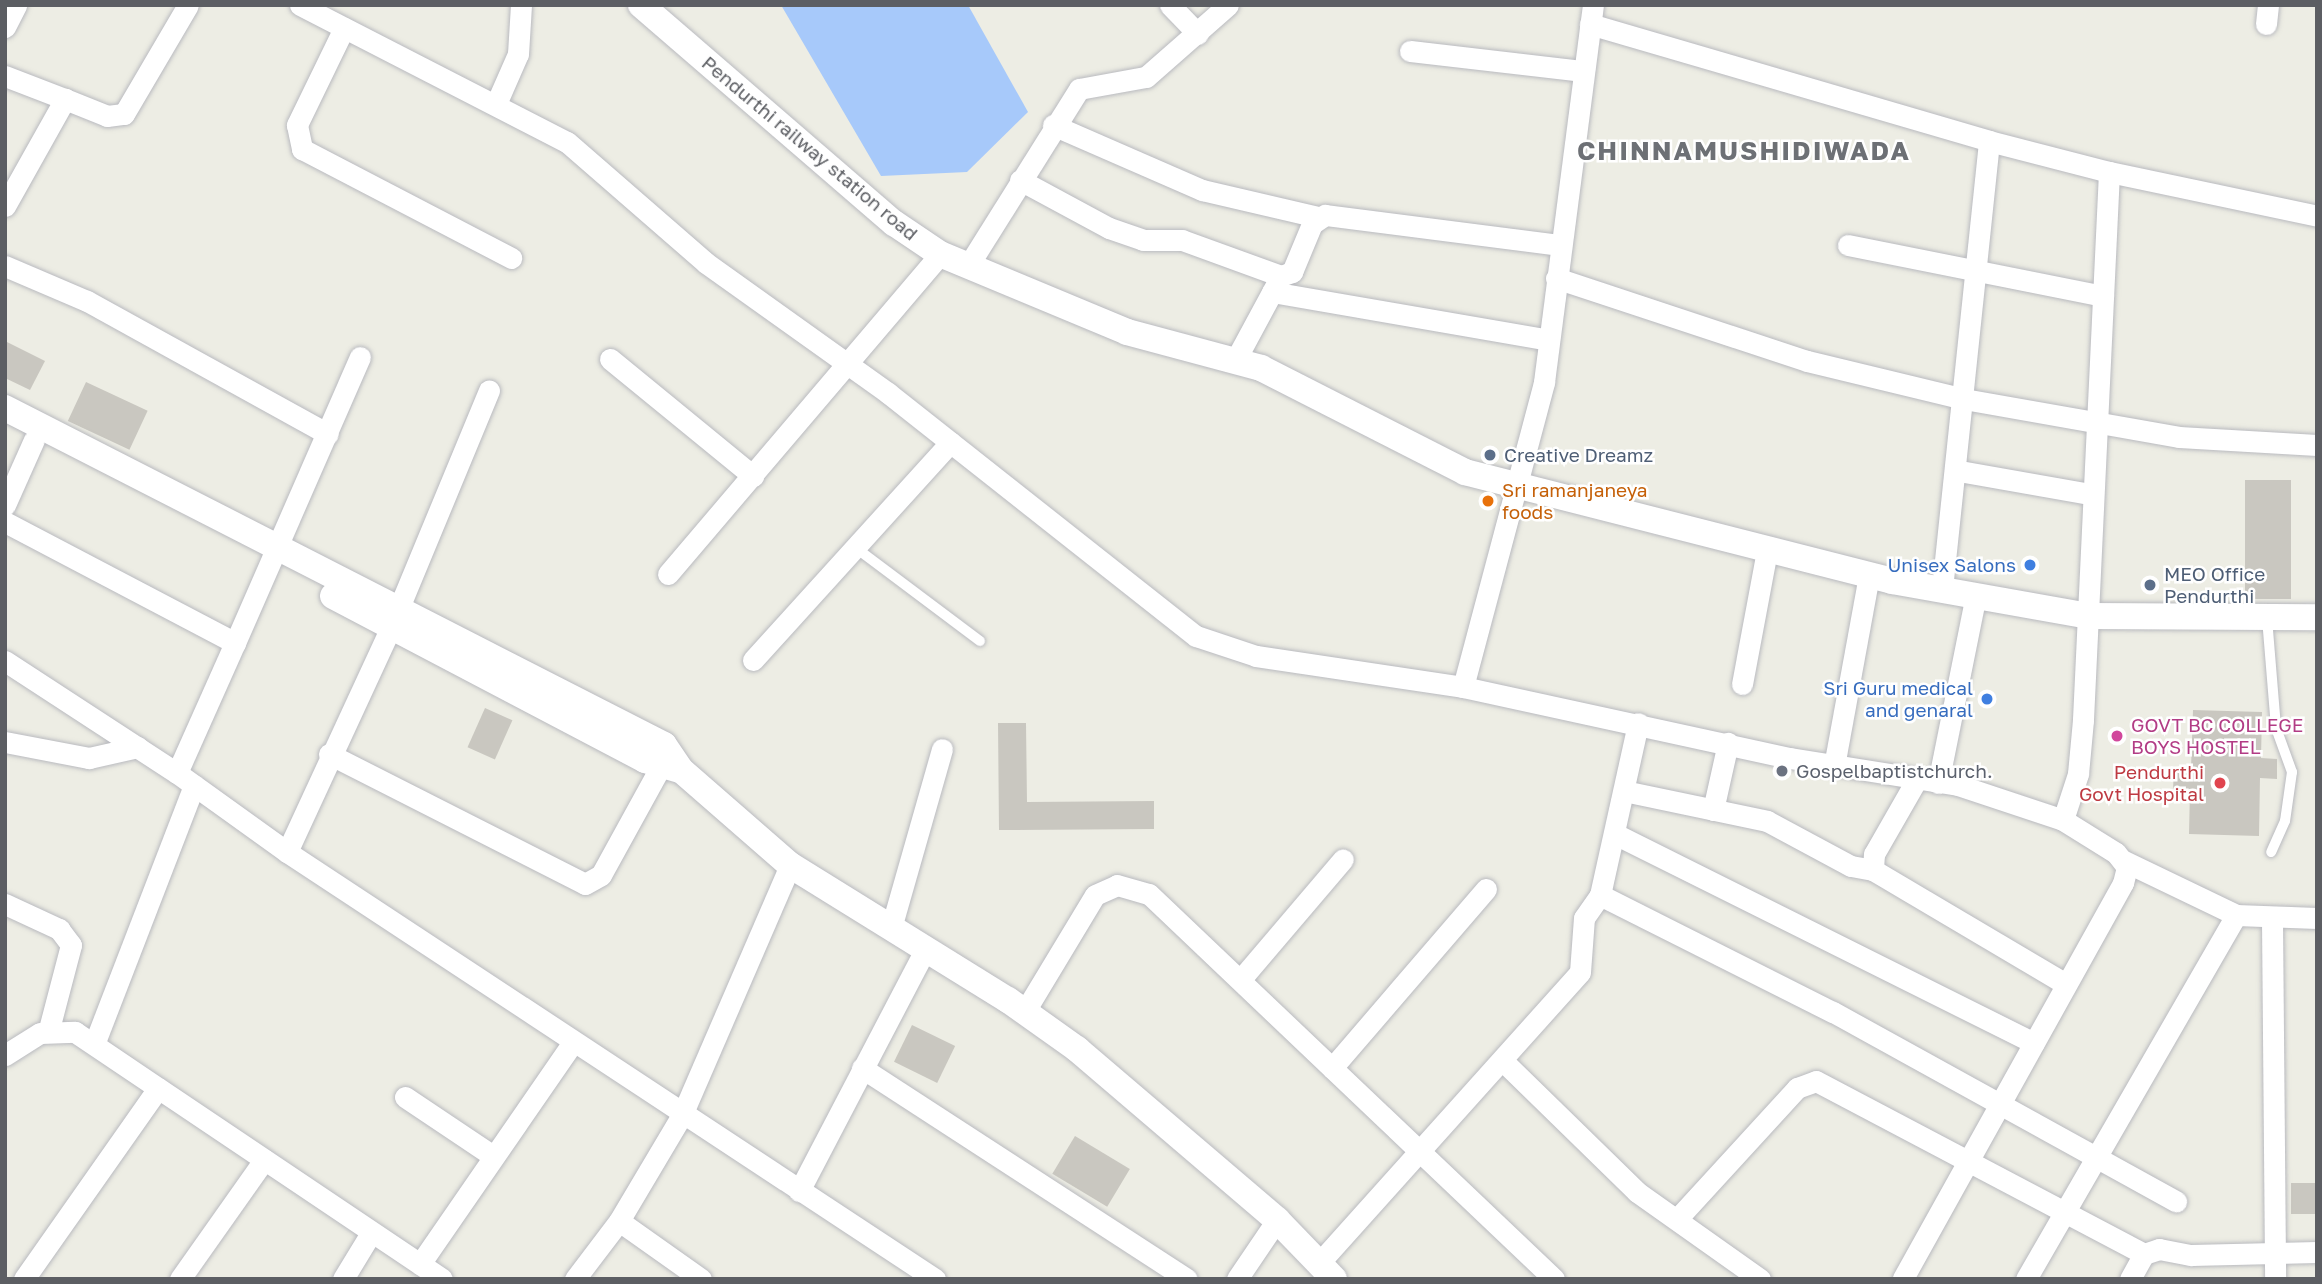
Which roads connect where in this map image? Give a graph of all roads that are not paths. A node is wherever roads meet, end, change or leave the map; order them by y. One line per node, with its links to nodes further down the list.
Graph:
1 (16, 5): 9 (street)
2 (188, 5): 15 (street)
3 (300, 5): 10 (street)
4 (521, 5): 16 (street)
5 (641, 5): 26 (street, Pendurthi railway station road)
6 (1170, 5): 11 (street)
7 (1228, 5): 11 (street)
8 (1591, 15): 13 (street); 18 (street)
9 (5, 27)
10 (344, 27): 16 (street); 27 (street)
11 (1198, 34): 17 (street)
12 (1410, 51): 13 (street)
13 (1582, 71): 25 (street)
14 (5, 76): 15 (street)
15 (65, 99): 21 (street)
16 (496, 104): 38 (street)
17 (1053, 125): 20 (street); 23 (street)
18 (1989, 141): 19 (street); 30 (street)
19 (2109, 172): 22 (street); 33 (street)
20 (1020, 180): 29 (street); 32 (street)
21 (5, 206)
22 (2317, 216)
23 (1318, 217): 25 (street); 32 (street)
24 (1847, 245): 30 (street)
25 (1560, 246): 31 (street)
26 (940, 254): 29 (street, Pendurthi railway station road); 38 (street)
27 (511, 258)
28 (5, 266): 44 (street)
29 (968, 266): 37 (street, Pendurthi railway station road)
30 (1973, 268): 33 (street); 40 (street)
31 (1556, 278): 34 (street); 40 (street)
32 (1276, 284): 34 (street); 37 (street)
33 (2103, 296): 43 (street)
34 (1549, 341): 50 (street)
35 (360, 358): 44 (street)
36 (610, 359): 49 (street)
37 (1236, 359): 50 (street, Pendurthi railway station road)
38 (850, 366): 46 (street); 49 (street)
39 (489, 390): 63 (street)
40 (1964, 399): 43 (street); 48 (street)
41 (5, 408): 56 (street)
42 (5, 425): 45 (street)
43 (2093, 425): 47 (street); 51 (street)
44 (328, 434): 56 (street)
45 (34, 440): 52 (street); 56 (street)
46 (951, 442): 54 (street); 70 (street)
47 (2317, 445)
48 (1959, 471): 51 (street); 59 (street)
49 (753, 476): 57 (street)
50 (1520, 491): 55 (street, Pendurthi railway station road); 70 (street)
51 (2090, 494): 61 (street)
52 (5, 505)
53 (5, 522): 66 (street)
54 (856, 548): 65 (lane); 67 (street)
55 (1767, 550): 58 (street, Pendurthi railway station road); 69 (street)
56 (276, 556): 63 (street); 66 (street)
57 (668, 575)
58 (1869, 575): 59 (street, Pendurthi railway station road); 77 (street)
59 (1942, 589): 60 (street, Pendurthi railway station road)
60 (1976, 595): 61 (street, Pendurthi railway station road); 80 (street)
61 (2089, 616): 64 (street, Pendurthi railway station road); 83 (street)
62 (2317, 617): 64 (street, Pendurthi railway station road)
63 (395, 618): 76 (street); 78 (street)
64 (2267, 618): 86 (lane)
65 (980, 640)
66 (235, 643): 79 (street)
67 (754, 660)
68 (5, 661): 74 (street)
69 (1742, 684)
70 (1464, 687): 71 (street)
71 (1638, 723): 73 (street); 81 (street)
72 (5, 742): 74 (street)
73 (1728, 743): 77 (street); 82 (street)
74 (138, 747): 79 (street)
75 (942, 749): 97 (street)
76 (329, 754): 78 (street); 85 (street)
77 (1834, 765): 80 (street)
78 (671, 768): 89 (street)
79 (186, 779): 85 (street); 103 (street)
80 (1927, 781): 83 (street); 90 (street)
81 (1624, 792): 82 (street); 84 (street)
82 (1713, 810): 90 (street)
83 (2063, 820): 88 (street)
84 (1615, 834): 92 (street); 105 (street)
85 (287, 852): 104 (street)
86 (2270, 852)
87 (1343, 859): 99 (street)
88 (2124, 861): 94 (street); 100 (street)
89 (790, 865): 97 (street); 113 (street)
90 (1873, 870): 100 (street)
91 (1486, 889): 108 (street)
92 (1600, 895): 107 (street); 112 (street)
93 (5, 904): 102 (street)
94 (2236, 915): 96 (street); 115 (street)
95 (2317, 918): 96 (street)
96 (2272, 920): 128 (street)
97 (891, 928): 98 (street)
98 (925, 950): 101 (street); 109 (street)
99 (1241, 979): 101 (street); 108 (street)
100 (2066, 984): 105 (street)
101 (1025, 1011): 123 (street)
102 (49, 1030): 103 (street); 106 (street)
103 (95, 1042): 110 (street)
104 (573, 1042): 113 (street); 116 (street)
105 (2034, 1043): 112 (street)
106 (5, 1055)
107 (1505, 1063): 114 (street); 122 (street)
108 (1332, 1068): 114 (street)
109 (862, 1069): 119 (street); 138 (street)
110 (158, 1088): 118 (street); 131 (street)
111 (405, 1097): 116 (street)
112 (2002, 1103): 115 (street); 117 (street)
113 (682, 1115): 119 (street); 124 (street)
114 (1420, 1152): 130 (street); 140 (street)
115 (2097, 1153): 120 (street); 121 (street)
116 (493, 1156): 129 (street)
117 (1970, 1159): 121 (street); 122 (street); 142 (street)
118 (264, 1160): 125 (street); 132 (street)
119 (799, 1191): 137 (street)
120 (2176, 1201)
121 (2064, 1212): 127 (street); 143 (street)
122 (1677, 1219): 141 (street)
123 (1277, 1220): 130 (street); 139 (street)
124 (619, 1221): 135 (street); 136 (street)
125 (371, 1233): 129 (street); 133 (street)
126 (2317, 1252): 128 (street)
127 (2144, 1254): 128 (street); 144 (street)
128 (2274, 1254): 145 (street)
129 (420, 1264): 134 (street)
130 (1327, 1270)
131 (24, 1279)
132 (180, 1279)
133 (343, 1279)
134 (442, 1279)
135 (575, 1279)
136 (701, 1279)
137 (935, 1279)
138 (1187, 1279)
139 (1237, 1279)
140 (1554, 1279)
141 (1760, 1279)
142 (1903, 1279)
143 (2026, 1279)
144 (2130, 1279)
145 (2275, 1279)

